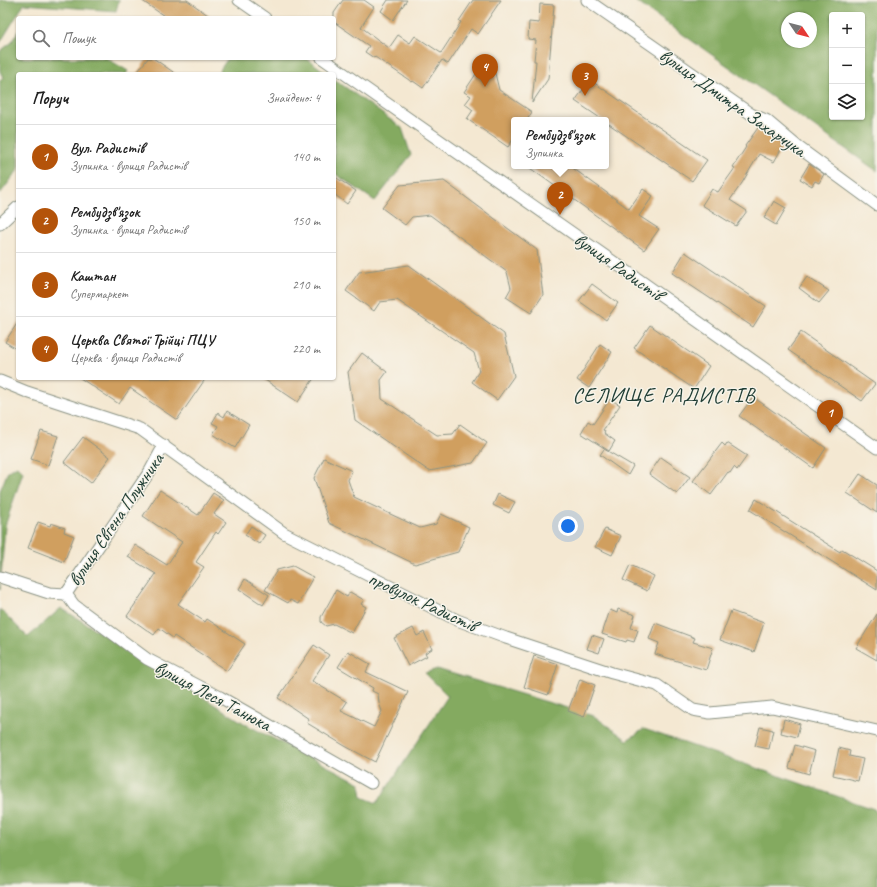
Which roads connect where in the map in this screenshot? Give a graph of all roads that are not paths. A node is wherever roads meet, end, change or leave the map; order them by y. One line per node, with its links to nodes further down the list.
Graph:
1 (239, 0): 3 (street)
2 (587, 0): 5 (street, вулиця Дмитра Захарчука)
3 (262, 16)
4 (325, 60): 10 (street, вулиця Радистів)
5 (877, 205)
6 (16, 209): 7 (street)
7 (0, 224)
8 (0, 381): 9 (street, провулок Радистів)
9 (164, 445): 12 (street, вулиця Євгена Плужника); 13 (street, провулок Радистів)
10 (877, 448)
11 (0, 577): 12 (street)
12 (66, 594): 14 (street, вулиця Леся Танюка)
13 (877, 731)
14 (371, 783)

